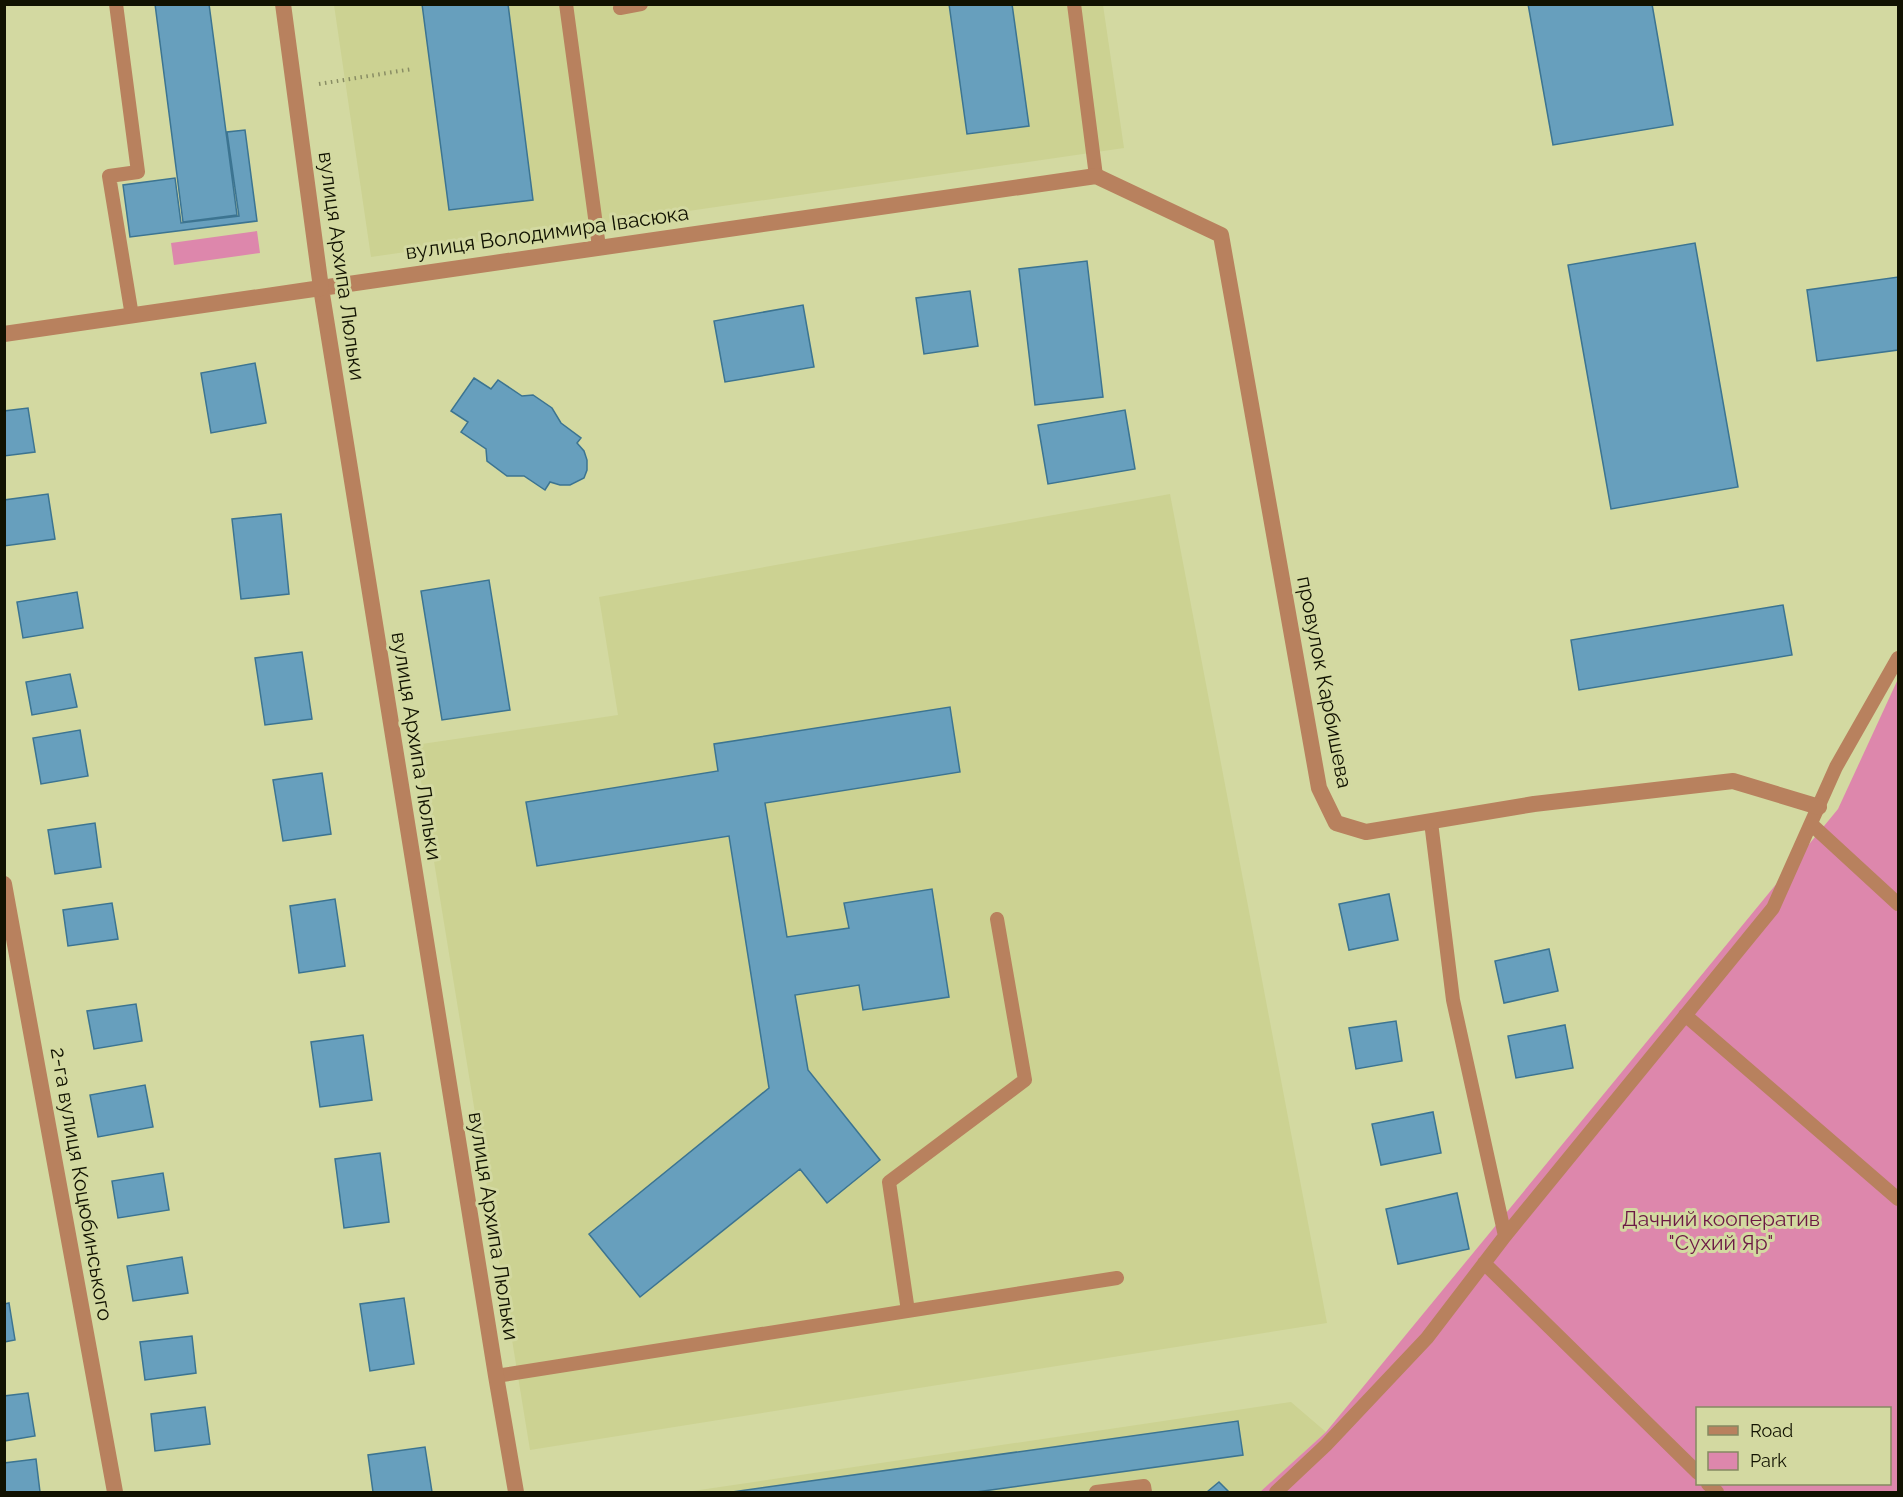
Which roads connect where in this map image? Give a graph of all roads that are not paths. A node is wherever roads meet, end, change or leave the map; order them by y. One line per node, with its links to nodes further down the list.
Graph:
1 (116, 4): 10 (lane)
2 (283, 4): 9 (street, вулиця Архипа Люльки)
3 (566, 4): 8 (lane)
4 (641, 4): 6 (lane)
5 (1074, 4): 7 (lane)
6 (620, 8)
7 (1096, 176): 8 (street, вулиця Володимира Івасюка); 14 (street, провулок Карбишева)
8 (599, 247): 9 (street, вулиця Володимира Івасюка)
9 (321, 288): 10 (street, вулиця Володимира Івасюка); 25 (street, вулиця Архипа Люльки)
10 (132, 316): 11 (street, вулиця Володимира Івасюка)
11 (4, 334)
12 (1899, 657): 13 (lane)
13 (1819, 807): 14 (street, провулок Карбишева); 15 (lane)
14 (1431, 822): 21 (lane)
15 (1811, 824): 17 (lane); 19 (lane)
16 (4, 884): 27 (street, 2-га вулиця Коцюбинського)
17 (1899, 904)
18 (997, 919): 24 (lane)
19 (1685, 1015): 20 (lane); 21 (lane)
20 (1899, 1199)
21 (1505, 1236): 22 (lane)
22 (1484, 1263): 26 (lane); 31 (lane)
23 (1117, 1278): 24 (lane)
24 (908, 1311): 25 (lane)
25 (496, 1376): 28 (street, вулиця Архипа Люльки)
26 (1696, 1471)
27 (115, 1492)
28 (516, 1492)
29 (1096, 1492): 30 (lane)
30 (1145, 1492)
31 (1276, 1492)

